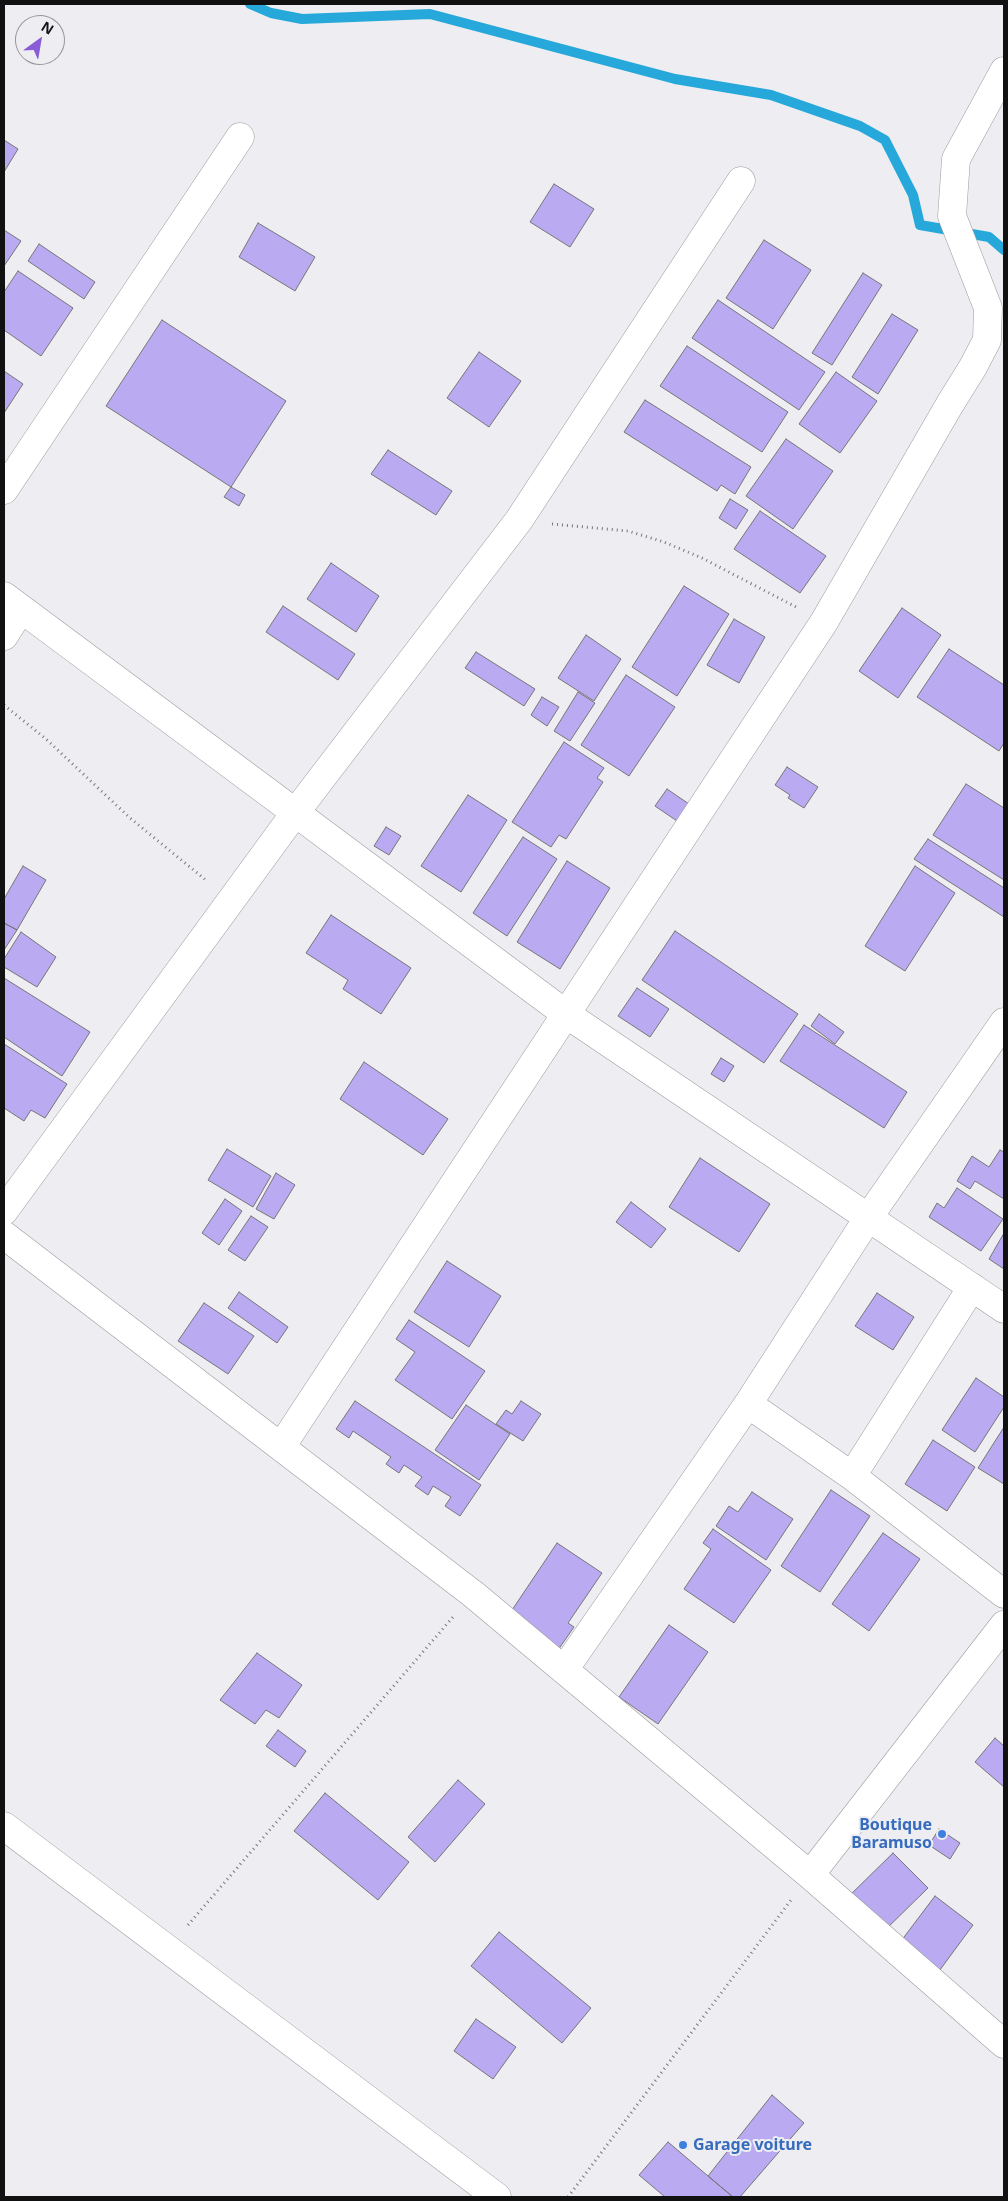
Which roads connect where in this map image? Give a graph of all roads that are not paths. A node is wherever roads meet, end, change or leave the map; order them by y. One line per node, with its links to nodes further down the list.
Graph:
1 (1004, 71): 8 (street)
2 (240, 137): 4 (street)
3 (741, 181): 7 (street)
4 (4, 490)
5 (12, 602): 6 (street); 7 (street)
6 (4, 636)
7 (295, 812): 8 (street); 10 (street)
8 (566, 1014): 11 (street); 16 (street)
9 (1004, 1022): 11 (street)
10 (4, 1211)
11 (868, 1218): 13 (street); 15 (street)
12 (4, 1234): 16 (street)
13 (972, 1287): 14 (street); 17 (street)
14 (1004, 1309)
15 (748, 1404): 17 (street); 20 (street)
16 (281, 1447): 20 (street)
17 (852, 1476): 18 (street)
18 (1004, 1594)
19 (1004, 1625): 22 (street)
20 (564, 1670): 22 (street)
21 (4, 1826): 24 (street)
22 (810, 1875): 23 (street)
23 (1004, 2044)
24 (496, 2197)

